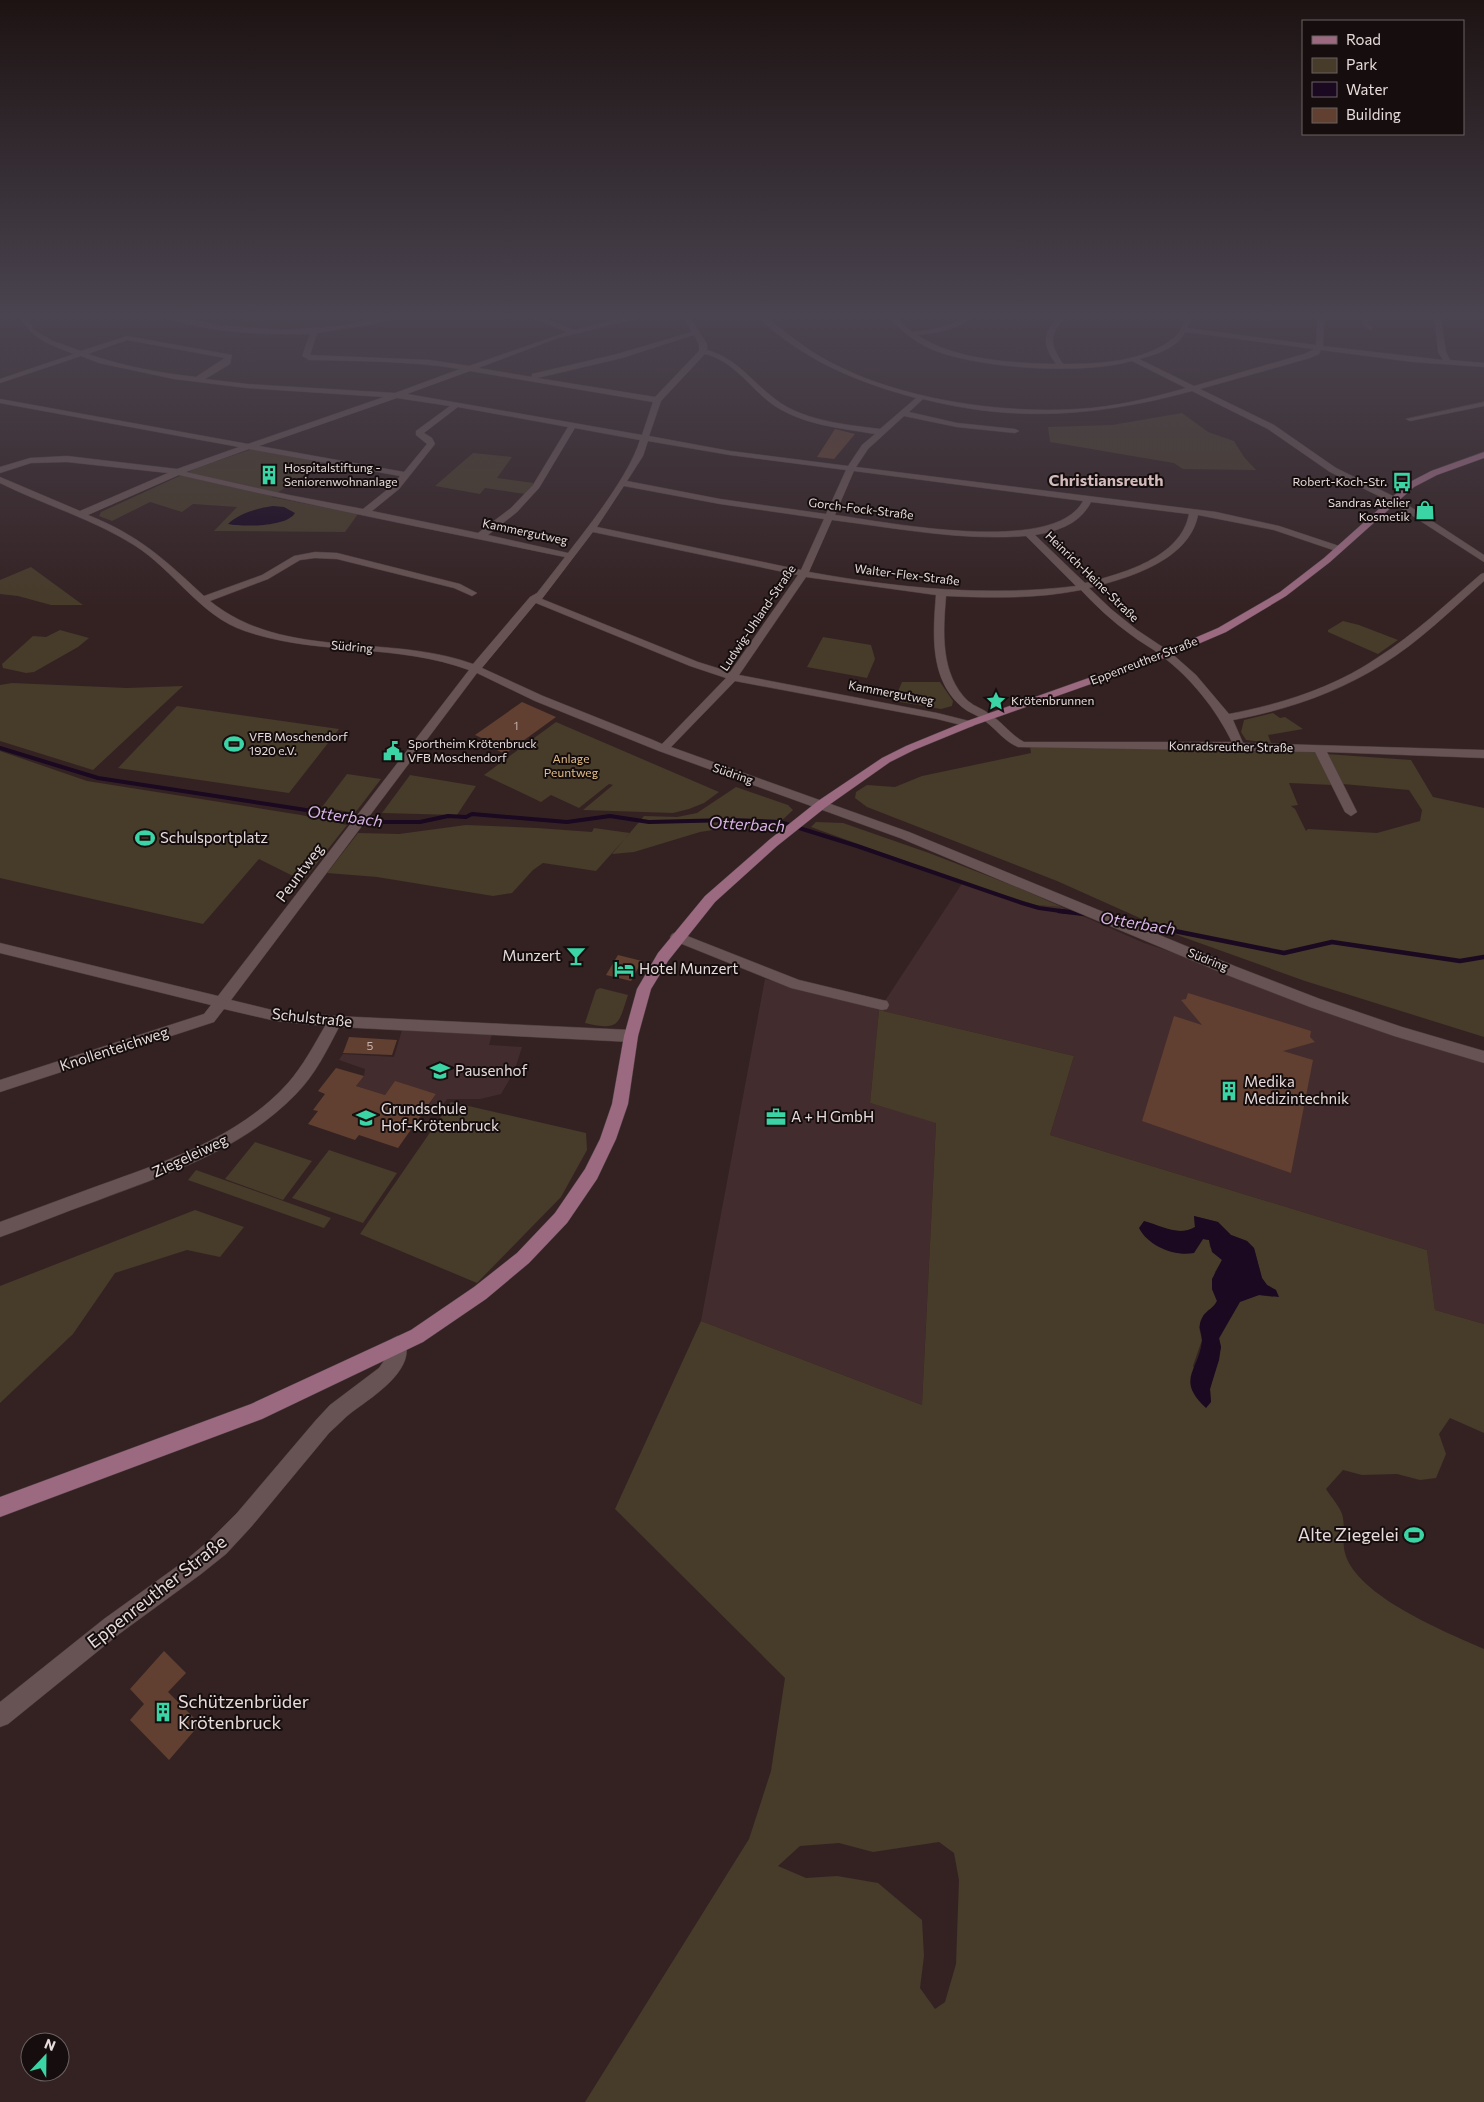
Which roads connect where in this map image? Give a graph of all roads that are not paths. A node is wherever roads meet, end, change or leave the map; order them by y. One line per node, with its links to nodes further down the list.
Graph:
1 (56, 411): 15 (street)
2 (354, 411): 15 (street)
3 (448, 411): 20 (street)
4 (496, 411): 11 (street)
5 (654, 411): 14 (street)
6 (791, 411): 13 (street)
7 (1240, 411): 24 (street)
8 (1449, 411): 10 (street)
9 (902, 413): 12 (street); 13 (street, Ludwig-Uhland-Straße)
10 (1410, 419)
11 (573, 425): 14 (street); 31 (street)
12 (1015, 431)
13 (881, 432): 17 (street, Ludwig-Uhland-Straße)
14 (646, 438): 17 (street); 22 (street)
15 (251, 446): 19 (street); 20 (street)
16 (1484, 455): 24 (main road, Eppenreuther Straße)
17 (851, 469): 23 (street); 28 (street, Ludwig-Uhland-Straße)
18 (0, 470): 19 (street, Kammergutweg)
19 (177, 472): 25 (street, Kammergutweg); 27 (street)
20 (407, 475): 25 (street)
21 (0, 480): 27 (street, Südring)
22 (622, 483): 28 (street, Gorch-Fock-Straße); 29 (street)
23 (1088, 499): 26 (street); 30 (street, Gorch-Fock-Straße)
24 (1394, 500): 32 (main road, Eppenreuther Straße); 34 (street)
25 (364, 512): 31 (street, Kammergutweg)
26 (1194, 512): 32 (street); 37 (street, Walter-Flex-Straße)
27 (80, 515): 41 (street, Südring)
28 (829, 518): 30 (street, Gorch-Fock-Straße); 35 (street, Ludwig-Uhland-Straße)
29 (591, 529): 33 (street); 35 (street, Walter-Flex-Straße)
30 (1028, 533): 37 (street, Heinrich-Heine-Straße)
31 (481, 536): 33 (street, Kammergutweg)
32 (1339, 549): 42 (main road, Eppenreuther Straße)
33 (571, 556): 40 (street, Kammergutweg)
34 (1484, 559)
35 (804, 573): 39 (street, Walter-Flex-Straße); 44 (street, Ludwig-Uhland-Straße)
36 (1484, 576): 46 (street)
37 (1082, 587): 39 (street, Walter-Flex-Straße); 42 (street, Heinrich-Heine-Straße)
38 (472, 593): 41 (street)
39 (940, 593): 45 (street, Konradsreuther Straße)
40 (534, 599): 43 (street, Peuntweg); 44 (street, Kammergutweg)
41 (202, 600): 43 (street, Südring)
42 (1166, 654): 45 (main road, Eppenreuther Straße); 46 (street, Heinrich-Heine-Straße)
43 (475, 669): 50 (street, Südring); 56 (street, Peuntweg)
44 (733, 677): 47 (street, Kammergutweg); 50 (street, Ludwig-Uhland-Straße)
45 (988, 717): 47 (main road, Eppenreuther Straße); 48 (street, Konradsreuther Straße)
46 (1226, 718): 48 (street, Heinrich-Heine-Straße)
47 (969, 724): 52 (main road, Eppenreuther Straße)
48 (1239, 746): 49 (street, Konradsreuther Straße)
49 (1319, 748): 51 (street, Konradsreuther Straße); 53 (street)
50 (663, 749): 52 (street, Südring)
51 (1484, 754)
52 (822, 804): 54 (main road, Eppenreuther Straße); 60 (street, Südring)
53 (1351, 812)
54 (677, 938): 57 (street); 59 (main road, Eppenreuther Straße)
55 (0, 948): 56 (street, Schulstraße)
56 (222, 1003): 58 (street, Schulstraße); 61 (street, Knollenteichweg)
57 (882, 1005)
58 (335, 1021): 59 (street, Schulstraße); 62 (street, Ziegeleiweg)
59 (631, 1036): 63 (main road, Eppenreuther Straße)
60 (1484, 1057)
61 (0, 1086)
62 (0, 1230)
63 (398, 1345): 64 (main road, Eppenreuther Straße); 65 (street, Eppenreuther Straße)
64 (0, 1507)
65 (0, 1716)

